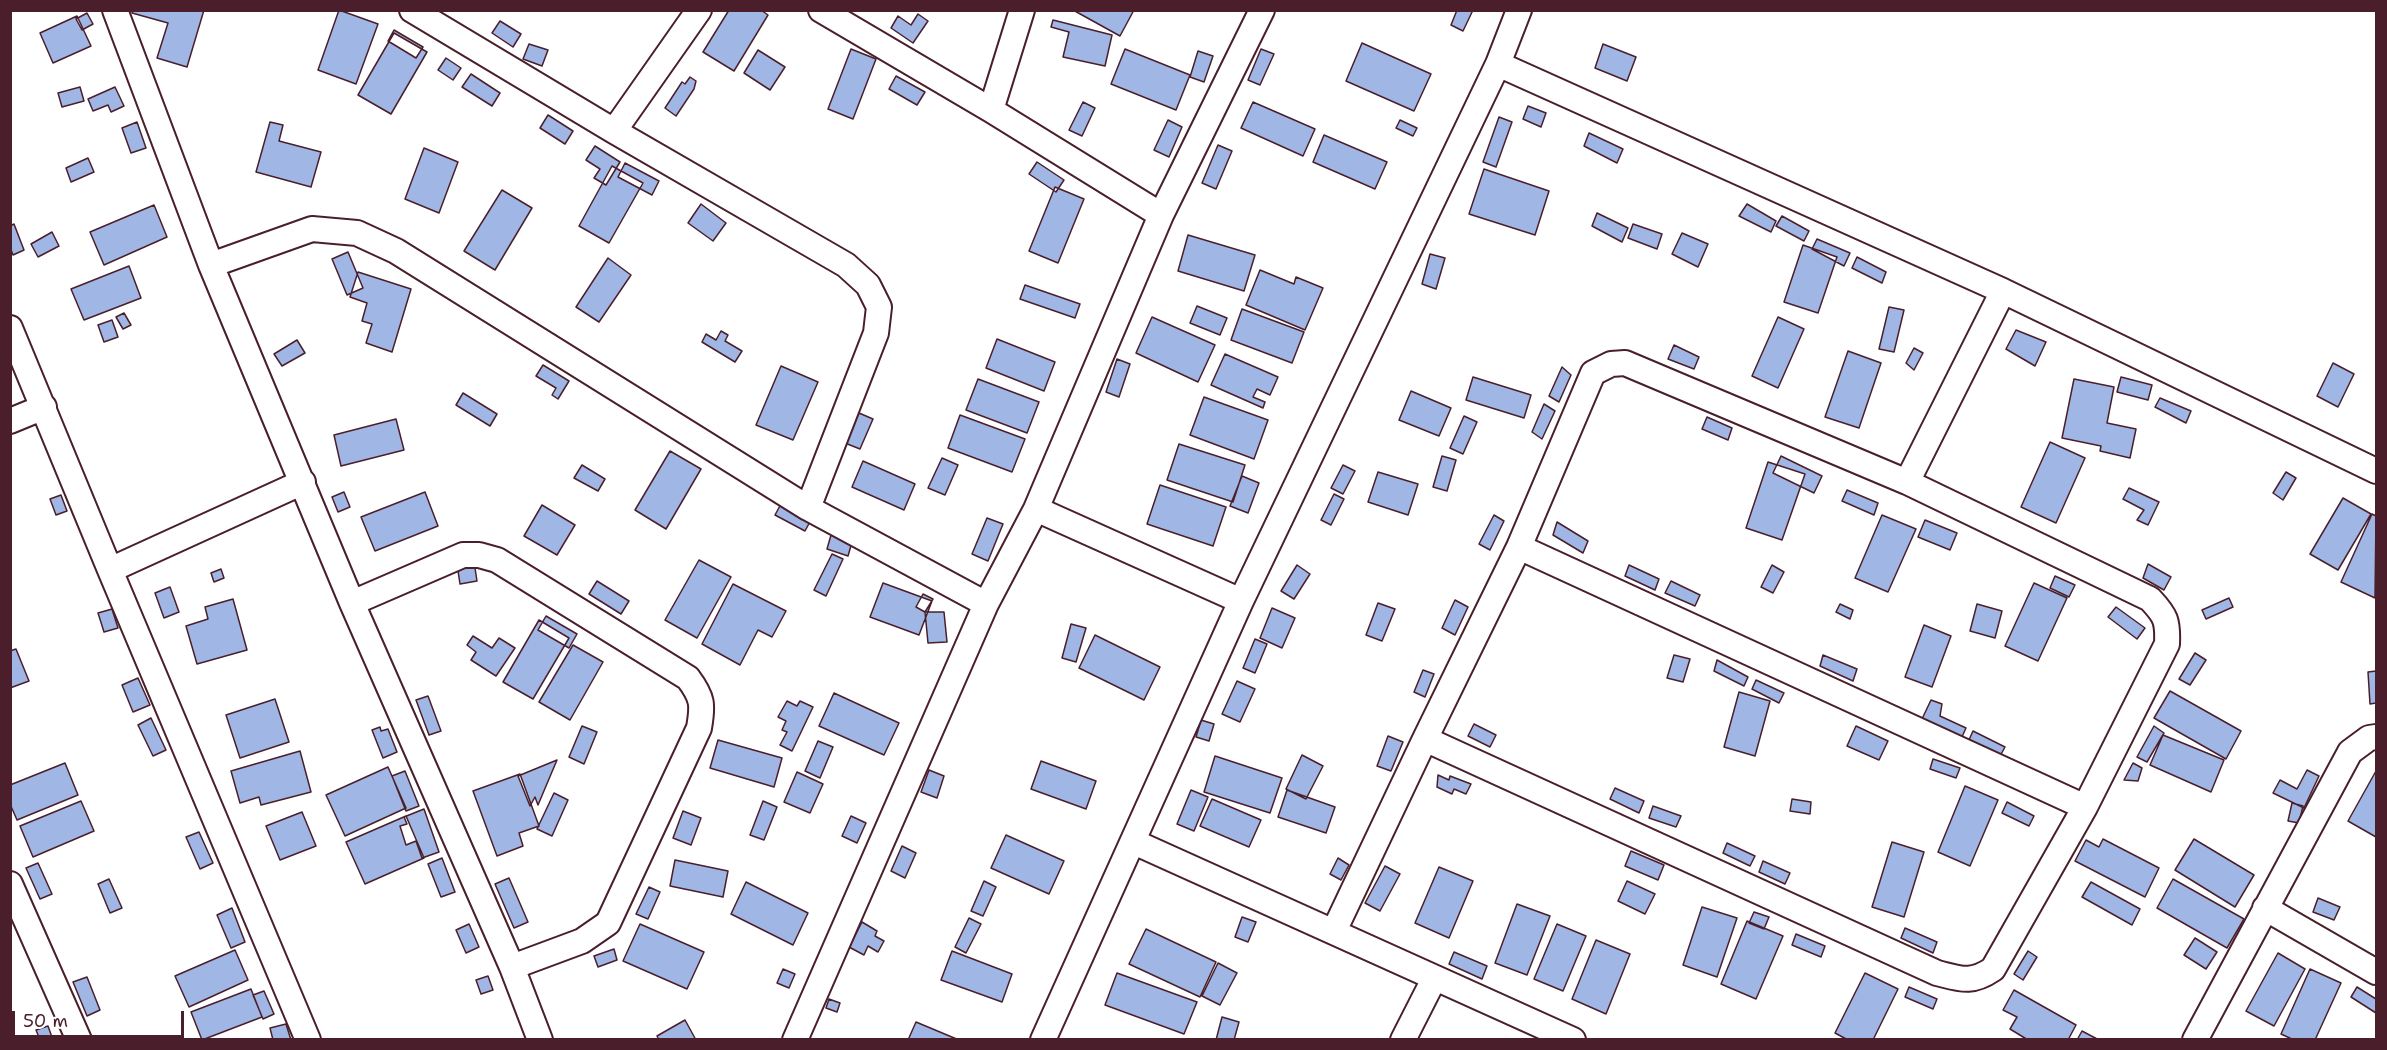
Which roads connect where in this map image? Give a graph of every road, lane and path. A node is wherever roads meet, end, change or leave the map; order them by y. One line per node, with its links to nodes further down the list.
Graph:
1 (115, 10): 12 (street)
2 (412, 10): 10 (street)
3 (699, 10): 10 (street)
4 (821, 10): 9 (street)
5 (1022, 10): 9 (street)
6 (1262, 10): 11 (street)
7 (1519, 10): 8 (street)
8 (1498, 64): 13 (street); 24 (street)
9 (991, 110): 11 (street)
10 (614, 131): 20 (street)
11 (1161, 215): 21 (street)
12 (211, 265): 18 (street); 20 (street)
13 (2003, 291): 17 (street); 19 (street)
14 (10, 328): 15 (street)
15 (44, 407): 16 (street); 23 (street)
16 (10, 421)
17 (2376, 471)
18 (303, 482): 23 (street); 25 (street)
19 (1907, 482): 22 (street); 29 (street)
20 (808, 508): 26 (street)
21 (1036, 509): 24 (street); 26 (street)
22 (1519, 547): 28 (street); 29 (street)
23 (110, 570): 38 (street)
24 (1241, 601): 30 (street)
25 (352, 603): 34 (street); 34 (street)
26 (986, 604): 40 (street)
27 (2376, 736): 32 (street)
28 (1425, 739): 29 (street); 33 (street)
29 (2085, 807)
30 (1134, 842): 33 (street); 41 (street)
31 (10, 884): 37 (street)
32 (2265, 909): 35 (street); 44 (street)
33 (1334, 931): 36 (street)
34 (512, 967): 39 (street)
35 (2376, 972)
36 (1434, 979): 42 (street); 43 (street)
37 (79, 1040)
38 (308, 1040)
39 (540, 1040)
40 (795, 1040)
41 (1043, 1040)
42 (1403, 1040)
43 (1573, 1040)
44 (2195, 1040)

